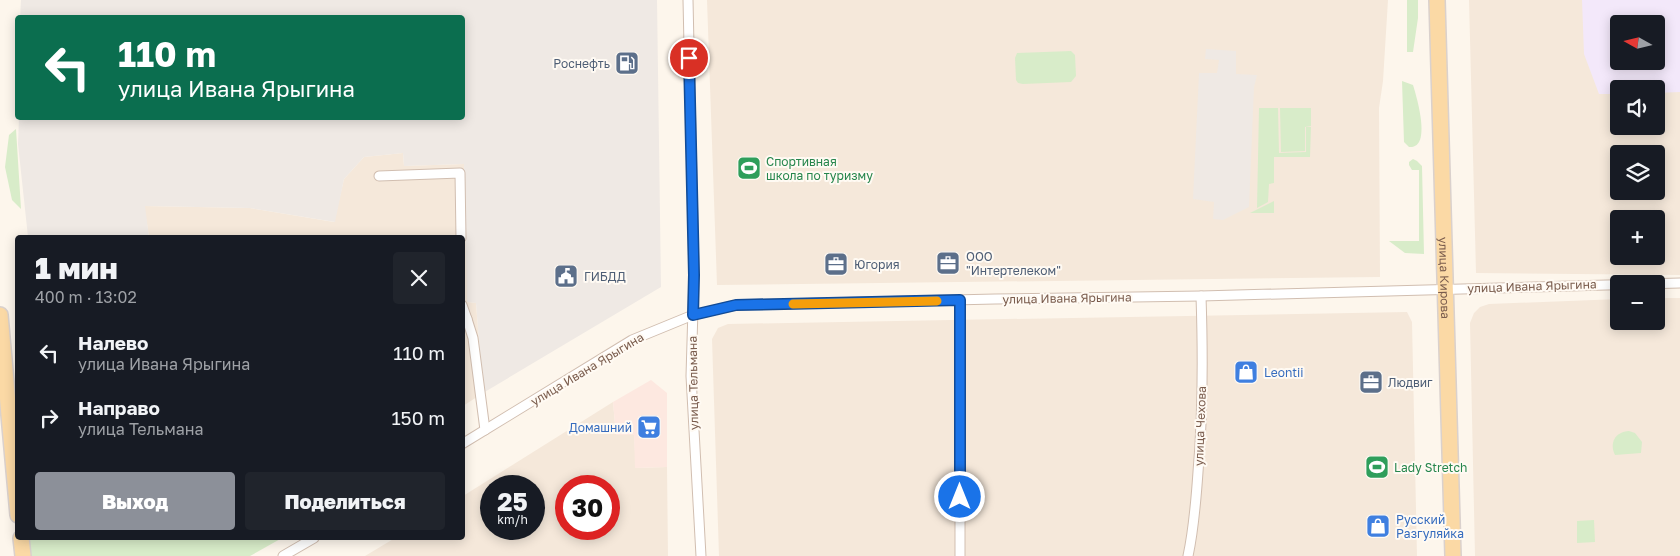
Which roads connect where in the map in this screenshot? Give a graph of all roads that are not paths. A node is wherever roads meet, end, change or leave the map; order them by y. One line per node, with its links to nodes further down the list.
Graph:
1 (688, 0): 10 (street, улица Тельмана)
2 (1437, 0): 6 (main road, улица Кирова)
3 (380, 176): 4 (street)
4 (461, 235)
5 (1680, 283): 6 (street, улица Ивана Ярыгина)
6 (1445, 289): 7 (street, улица Ивана Ярыгина); 22 (main road, улица Кирова)
7 (1201, 296): 8 (street, улица Ивана Ярыгина); 21 (street, улица Чехова)
8 (960, 300): 10 (street, улица Ивана Ярыгина); 20 (street)
9 (0, 315): 14 (main road)
10 (693, 315): 12 (street, улица Ивана Ярыгина); 19 (street, улица Тельмана)
11 (465, 319): 12 (street)
12 (485, 430): 13 (street, улица Ивана Ярыгина)
13 (465, 442)
14 (15, 482)
15 (21, 540): 17 (main road)
16 (311, 540): 18 (street)
17 (23, 556)
18 (283, 556)
19 (701, 556)
20 (960, 556)
21 (1188, 556)
22 (1453, 556)

